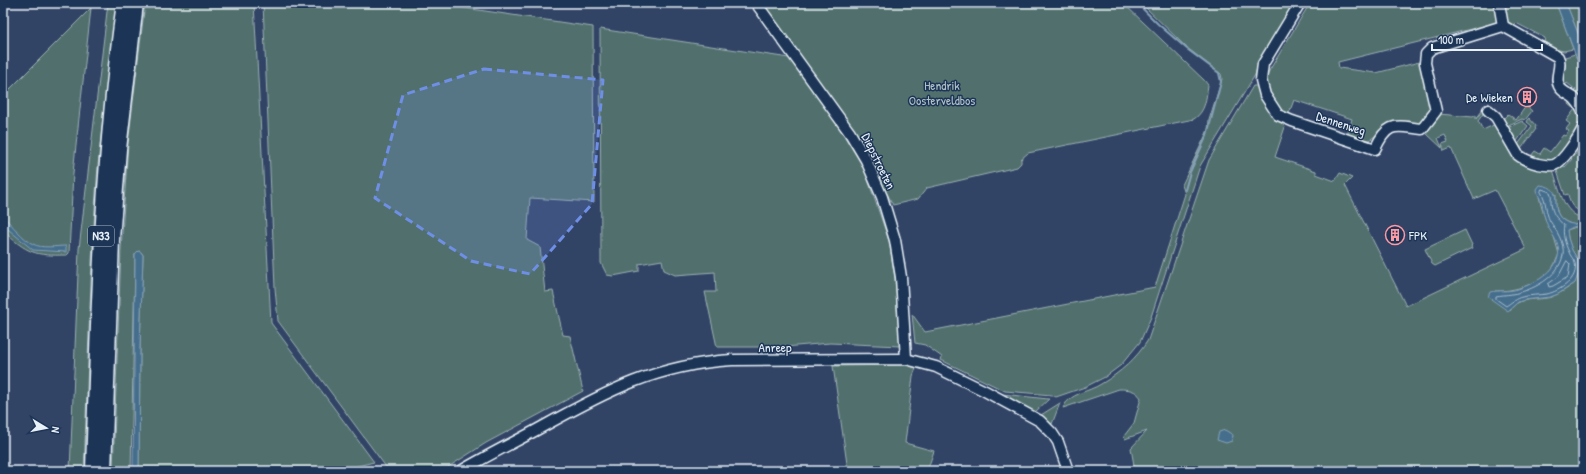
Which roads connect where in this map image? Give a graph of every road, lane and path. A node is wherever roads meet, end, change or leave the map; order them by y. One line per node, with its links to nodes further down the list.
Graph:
1 (124, 3): 11 (highway, N33)
2 (136, 3): 12 (highway, N33)
3 (756, 3): 10 (street, Diepstroeten)
4 (1300, 3): 6 (street, Dennenweg)
5 (1499, 3): 6 (street)
6 (1503, 26): 8 (street)
7 (1488, 110): 9 (street)
8 (1583, 112)
9 (1583, 128)
10 (906, 359): 13 (street, Anreep); 14 (street, Anreep)
11 (93, 471)
12 (104, 471)
13 (461, 471)
14 (1068, 471)

